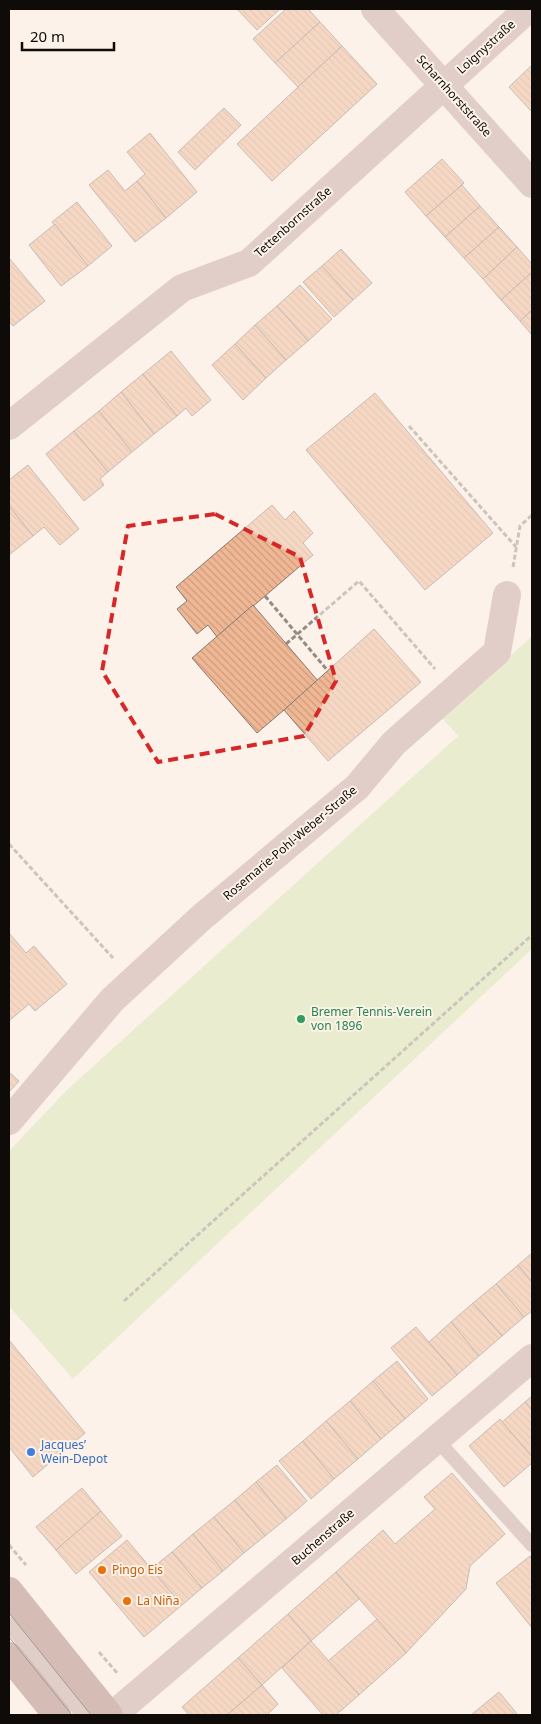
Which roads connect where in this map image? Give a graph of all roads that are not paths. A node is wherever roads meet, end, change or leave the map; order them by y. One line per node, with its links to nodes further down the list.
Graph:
1 (375, 9): 3 (street, Scharnhorststraße)
2 (528, 9): 3 (street, Loignystraße)
3 (444, 85): 4 (street, Scharnhorststraße); 5 (street, Tettenbornstraße)
4 (532, 184)
5 (9, 426)
6 (507, 594): 7 (street, Rosemarie-Pohl-Weber-Straße)
7 (9, 1121)
8 (532, 1358): 9 (street, Buchenstraße)
9 (436, 1440): 10 (lane); 17 (street, Buchenstraße)
10 (532, 1545)
11 (9, 1591): 16 (main road)
12 (9, 1624): 15 (lane)
13 (9, 1656): 14 (main road)
14 (53, 1714)
15 (83, 1715)
16 (109, 1715)
17 (114, 1715)

